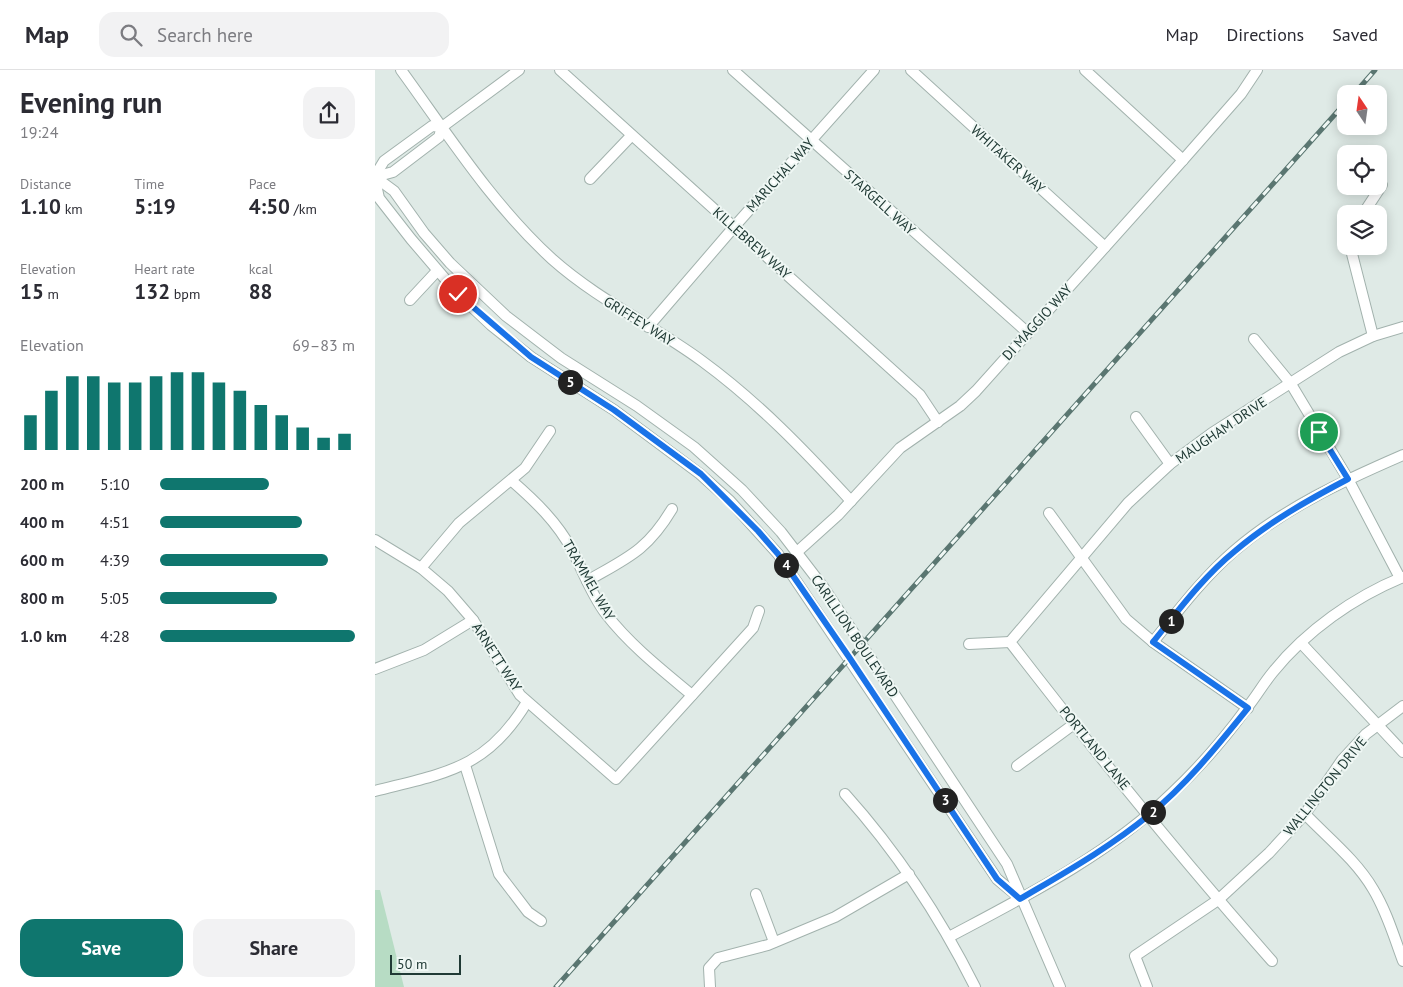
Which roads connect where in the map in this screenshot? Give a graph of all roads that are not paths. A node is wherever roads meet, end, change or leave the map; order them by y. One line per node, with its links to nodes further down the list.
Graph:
1 (401, 70): 9 (street, GRIFFEY WAY)
2 (519, 70): 9 (street)
3 (560, 70): 10 (street, KILLEBREW WAY)
4 (733, 70): 11 (street, STARGELL WAY)
5 (874, 70): 11 (street, MARICHAL WAY)
6 (911, 70): 16 (street, WHITAKER WAY)
7 (1085, 70): 12 (street)
8 (1257, 70): 12 (street, DI MAGGIO WAY)
9 (442, 127): 13 (street); 20 (street, GRIFFEY WAY)
10 (631, 136): 14 (street); 15 (street, KILLEBREW WAY)
11 (811, 141): 15 (street, MARICHAL WAY); 22 (street, STARGELL WAY)
12 (1183, 160): 16 (street, DI MAGGIO WAY)
13 (375, 178): 18 (street, CARILLION BOULEVARD); 37 (street, CARILLION BOULEVARD)
14 (590, 179)
15 (734, 227): 20 (street, MARICHAL WAY); 27 (street, KILLEBREW WAY)
16 (1105, 247): 22 (street, DI MAGGIO WAY)
17 (1352, 255): 23 (street)
18 (437, 271): 19 (street); 64 (street, CARILLION BOULEVARD)
19 (410, 300)
20 (649, 327): 33 (street, GRIFFEY WAY)
21 (1403, 327): 23 (street, MAUGHAM DRIVE)
22 (1028, 333): 27 (street, DI MAGGIO WAY)
23 (1373, 336): 25 (street, MAUGHAM DRIVE)
24 (1253, 339): 25 (street)
25 (1291, 384): 30 (street, MAUGHAM DRIVE); 31 (street)
26 (1136, 417): 30 (street)
27 (938, 422): 33 (street, DI MAGGIO WAY)
28 (550, 432): 32 (street)
29 (1403, 455): 31 (street)
30 (1170, 464): 38 (street, MAUGHAM DRIVE)
31 (1348, 479): 40 (street); 45 (street)
32 (511, 481): 39 (street); 41 (street, TRAMMEL WAY)
33 (851, 501): 37 (street, DI MAGGIO WAY)
34 (672, 509): 41 (street)
35 (1049, 513): 38 (street)
36 (375, 540): 39 (street, ARNETT WAY)
37 (797, 552): 64 (street, CARILLION BOULEVARD)
38 (1083, 558): 44 (street, MAUGHAM DRIVE); 45 (street)
39 (421, 568): 43 (street, ARNETT WAY)
40 (1402, 578): 46 (street)
41 (587, 581): 49 (street, TRAMMEL WAY)
42 (759, 611): 49 (street)
43 (473, 620): 48 (street); 50 (street, ARNETT WAY)
44 (1010, 642): 47 (street); 53 (street, PORTLAND LANE)
45 (1153, 642): 52 (street)
46 (1301, 643): 52 (street); 54 (street)
47 (969, 644)
48 (375, 669)
49 (692, 695): 50 (street, ARNETT WAY)
50 (527, 702): 56 (street)
51 (1403, 706): 54 (street, WALLINGTON DRIVE)
52 (1248, 708): 61 (street)
53 (1074, 724): 57 (street); 61 (street, PORTLAND LANE)
54 (1379, 726): 55 (street); 60 (street, WALLINGTON DRIVE)
55 (1403, 752)
56 (465, 765): 58 (street); 66 (street)
57 (1017, 766)
58 (375, 791)
59 (845, 794): 62 (street)
60 (1305, 814): 65 (street, WALLINGTON DRIVE); 69 (street)
61 (1149, 815): 64 (street); 65 (street, PORTLAND LANE)
62 (909, 874): 67 (street); 68 (street)
63 (756, 894): 68 (street)
64 (1020, 899): 67 (street); 73 (street, CARILLION BOULEVARD)
65 (1218, 900): 70 (street, PORTLAND LANE); 74 (street, WALLINGTON DRIVE)
66 (541, 921)
67 (949, 937): 72 (street)
68 (774, 942): 71 (street)
69 (1403, 961)
70 (1272, 962)
71 (710, 987)
72 (975, 987)
73 (1061, 987)
74 (1147, 987)

